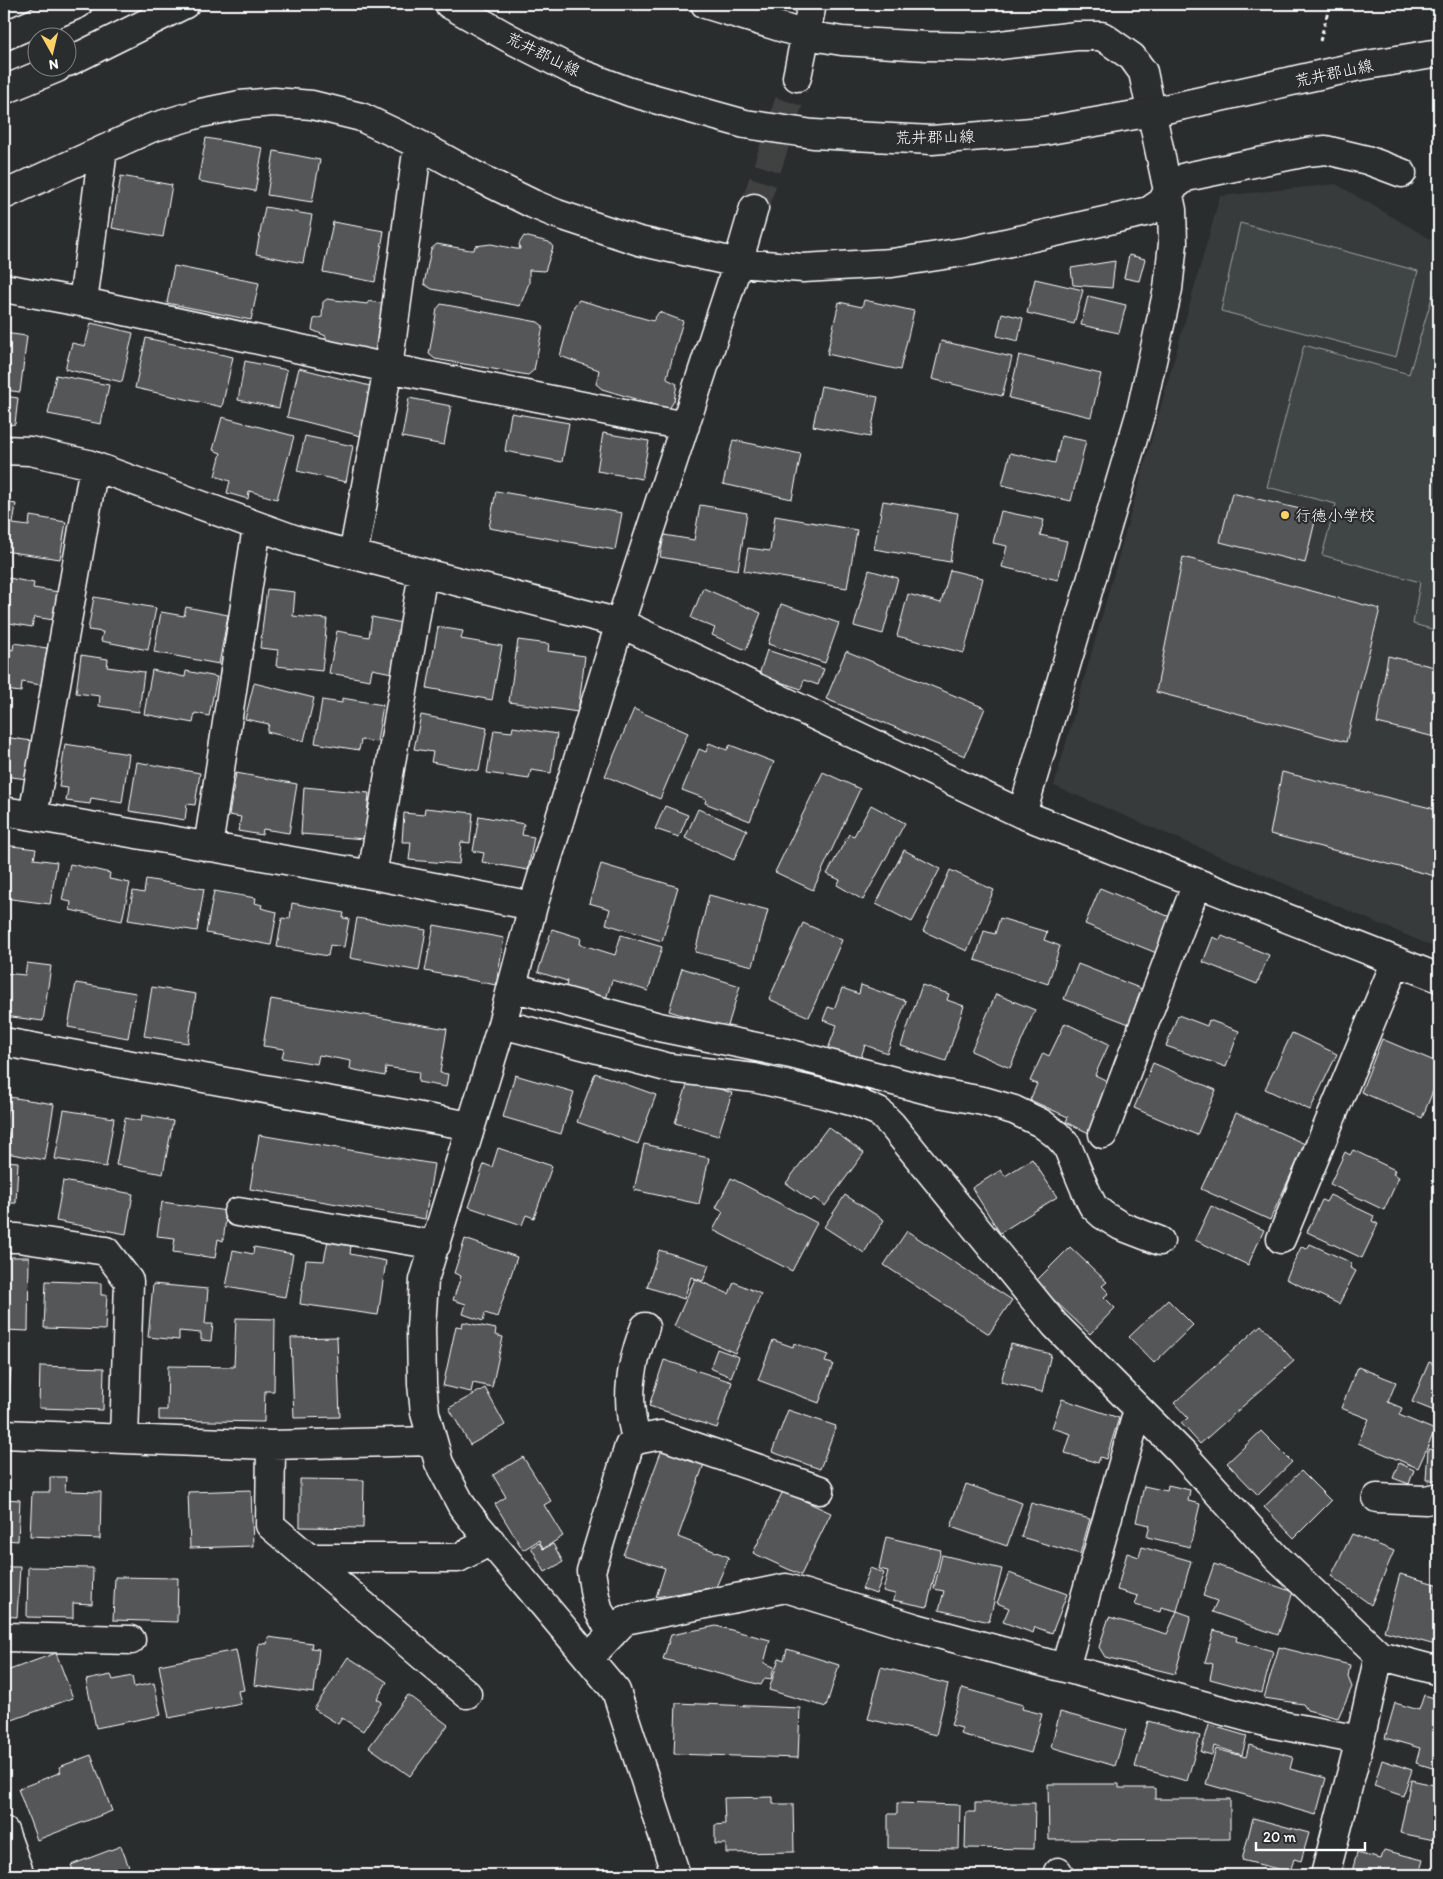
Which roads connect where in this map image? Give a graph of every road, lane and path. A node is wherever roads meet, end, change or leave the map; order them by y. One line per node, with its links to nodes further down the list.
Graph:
1 (78, 4): 8 (street)
2 (185, 4): 11 (street)
3 (449, 4): 15 (street, 荒井郡山線)
4 (705, 4): 7 (street)
5 (812, 4): 7 (street)
6 (1330, 4): 9 (path)
7 (806, 35): 12 (street); 15 (street)
8 (4, 36)
9 (1319, 44)
10 (1439, 53): 15 (street, 荒井郡山線)
11 (78, 57)
12 (797, 77)
13 (32, 78): 14 (street)
14 (4, 90)
15 (1152, 112): 19 (street)
16 (418, 144): 17 (street); 22 (street); 25 (street)
17 (103, 150): 20 (street); 24 (street)
18 (1402, 173): 19 (street)
19 (1168, 192): 22 (street); 34 (street)
20 (4, 194)
21 (754, 208): 22 (street)
22 (738, 263): 26 (street)
23 (4, 288): 24 (street)
24 (82, 302): 25 (street)
25 (388, 368): 26 (street); 30 (street)
26 (685, 426): 32 (street)
27 (4, 450): 28 (street)
28 (94, 466): 29 (street); 35 (street)
29 (257, 527): 30 (street); 36 (street)
30 (352, 555): 31 (street)
31 (423, 573): 32 (street); 37 (street)
32 (620, 623): 34 (street); 39 (street)
33 (4, 811): 35 (street)
34 (1022, 814): 38 (street)
35 (33, 816): 36 (street)
36 (208, 848): 37 (street)
37 (372, 874): 39 (street)
38 (1197, 883): 40 (street); 46 (street)
39 (533, 906): 42 (street)
40 (1396, 962): 41 (street); 49 (street)
41 (1439, 978)
42 (512, 987): 43 (street); 50 (street)
43 (502, 1024): 45 (street); 53 (street)
44 (4, 1042): 45 (street)
45 (471, 1126): 51 (street)
46 (1103, 1134)
47 (238, 1212): 51 (street)
48 (4, 1238): 55 (street)
49 (1281, 1239)
50 (1160, 1241)
51 (436, 1245): 57 (street)
52 (645, 1327): 56 (street)
53 (1138, 1410): 67 (street); 69 (street)
54 (4, 1434): 55 (street)
55 (124, 1439): 58 (street)
56 (637, 1440): 59 (street); 64 (street)
57 (432, 1441): 58 (street); 62 (street)
58 (271, 1444): 63 (street)
59 (820, 1490)
60 (1377, 1498): 61 (street)
61 (1439, 1498)
62 (491, 1541): 63 (street); 68 (street)
63 (308, 1558): 71 (street)
64 (612, 1634): 68 (street); 69 (street)
65 (4, 1637): 66 (street)
66 (131, 1640)
67 (1379, 1655): 70 (street); 72 (street)
68 (589, 1658): 75 (street)
69 (1065, 1668): 72 (street)
70 (1439, 1671)
71 (467, 1694)
72 (1360, 1740): 76 (street)
73 (4, 1831): 74 (street)
74 (20, 1875)
75 (676, 1875)
76 (1325, 1875)

